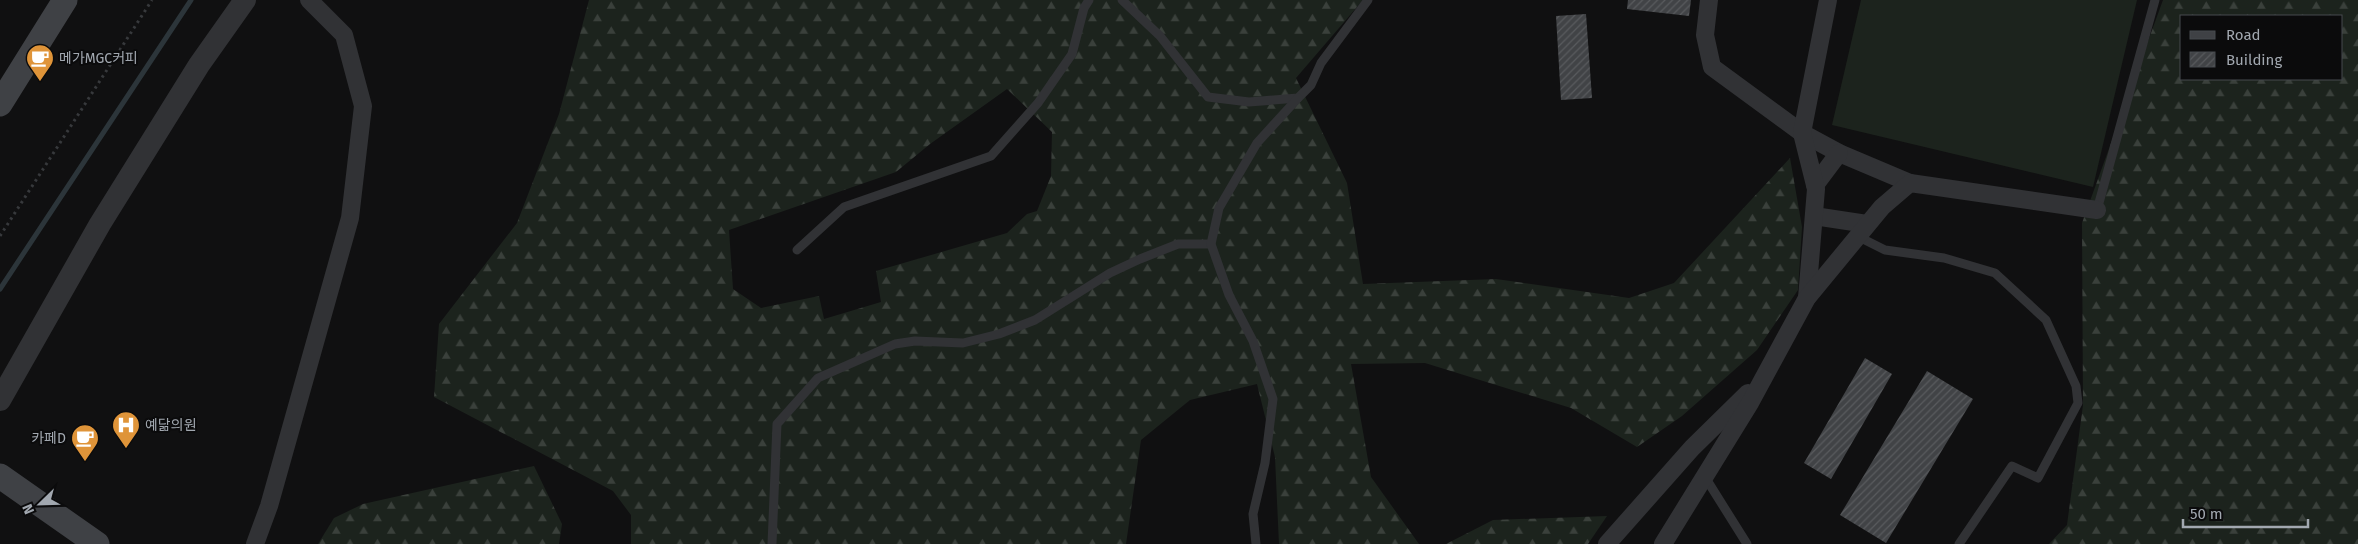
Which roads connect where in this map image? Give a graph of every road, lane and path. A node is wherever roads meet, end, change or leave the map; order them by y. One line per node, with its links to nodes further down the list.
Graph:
1 (65, 0): 12 (main road)
2 (152, 0): 20 (path)
3 (245, 0): 25 (street)
4 (309, 0): 29 (street)
5 (1089, 0): 22 (lane)
6 (1122, 0): 11 (lane)
7 (1368, 0): 11 (lane)
8 (1709, 0): 13 (street)
9 (1828, 0): 13 (street)
10 (2155, 0): 17 (lane)
11 (1298, 98): 21 (lane)
12 (0, 104)
13 (1802, 133): 14 (street); 16 (street)
14 (1839, 153): 15 (street); 16 (street)
15 (1910, 183): 17 (street); 19 (street)
16 (1815, 185): 18 (street)
17 (2096, 210)
18 (1814, 216): 19 (street); 23 (street)
19 (1862, 230): 23 (street); 35 (lane)
20 (0, 236)
21 (1210, 244): 30 (lane); 31 (lane)
22 (797, 250)
23 (1807, 298): 24 (street)
24 (1763, 378): 27 (street); 32 (street)
25 (0, 400)
26 (0, 476): 28 (main road)
27 (1704, 476): 33 (street); 34 (lane)
28 (98, 544)
29 (255, 544)
30 (772, 544)
31 (1256, 544)
32 (1607, 544)
33 (1663, 544)
34 (1747, 544)
35 (1959, 544)

